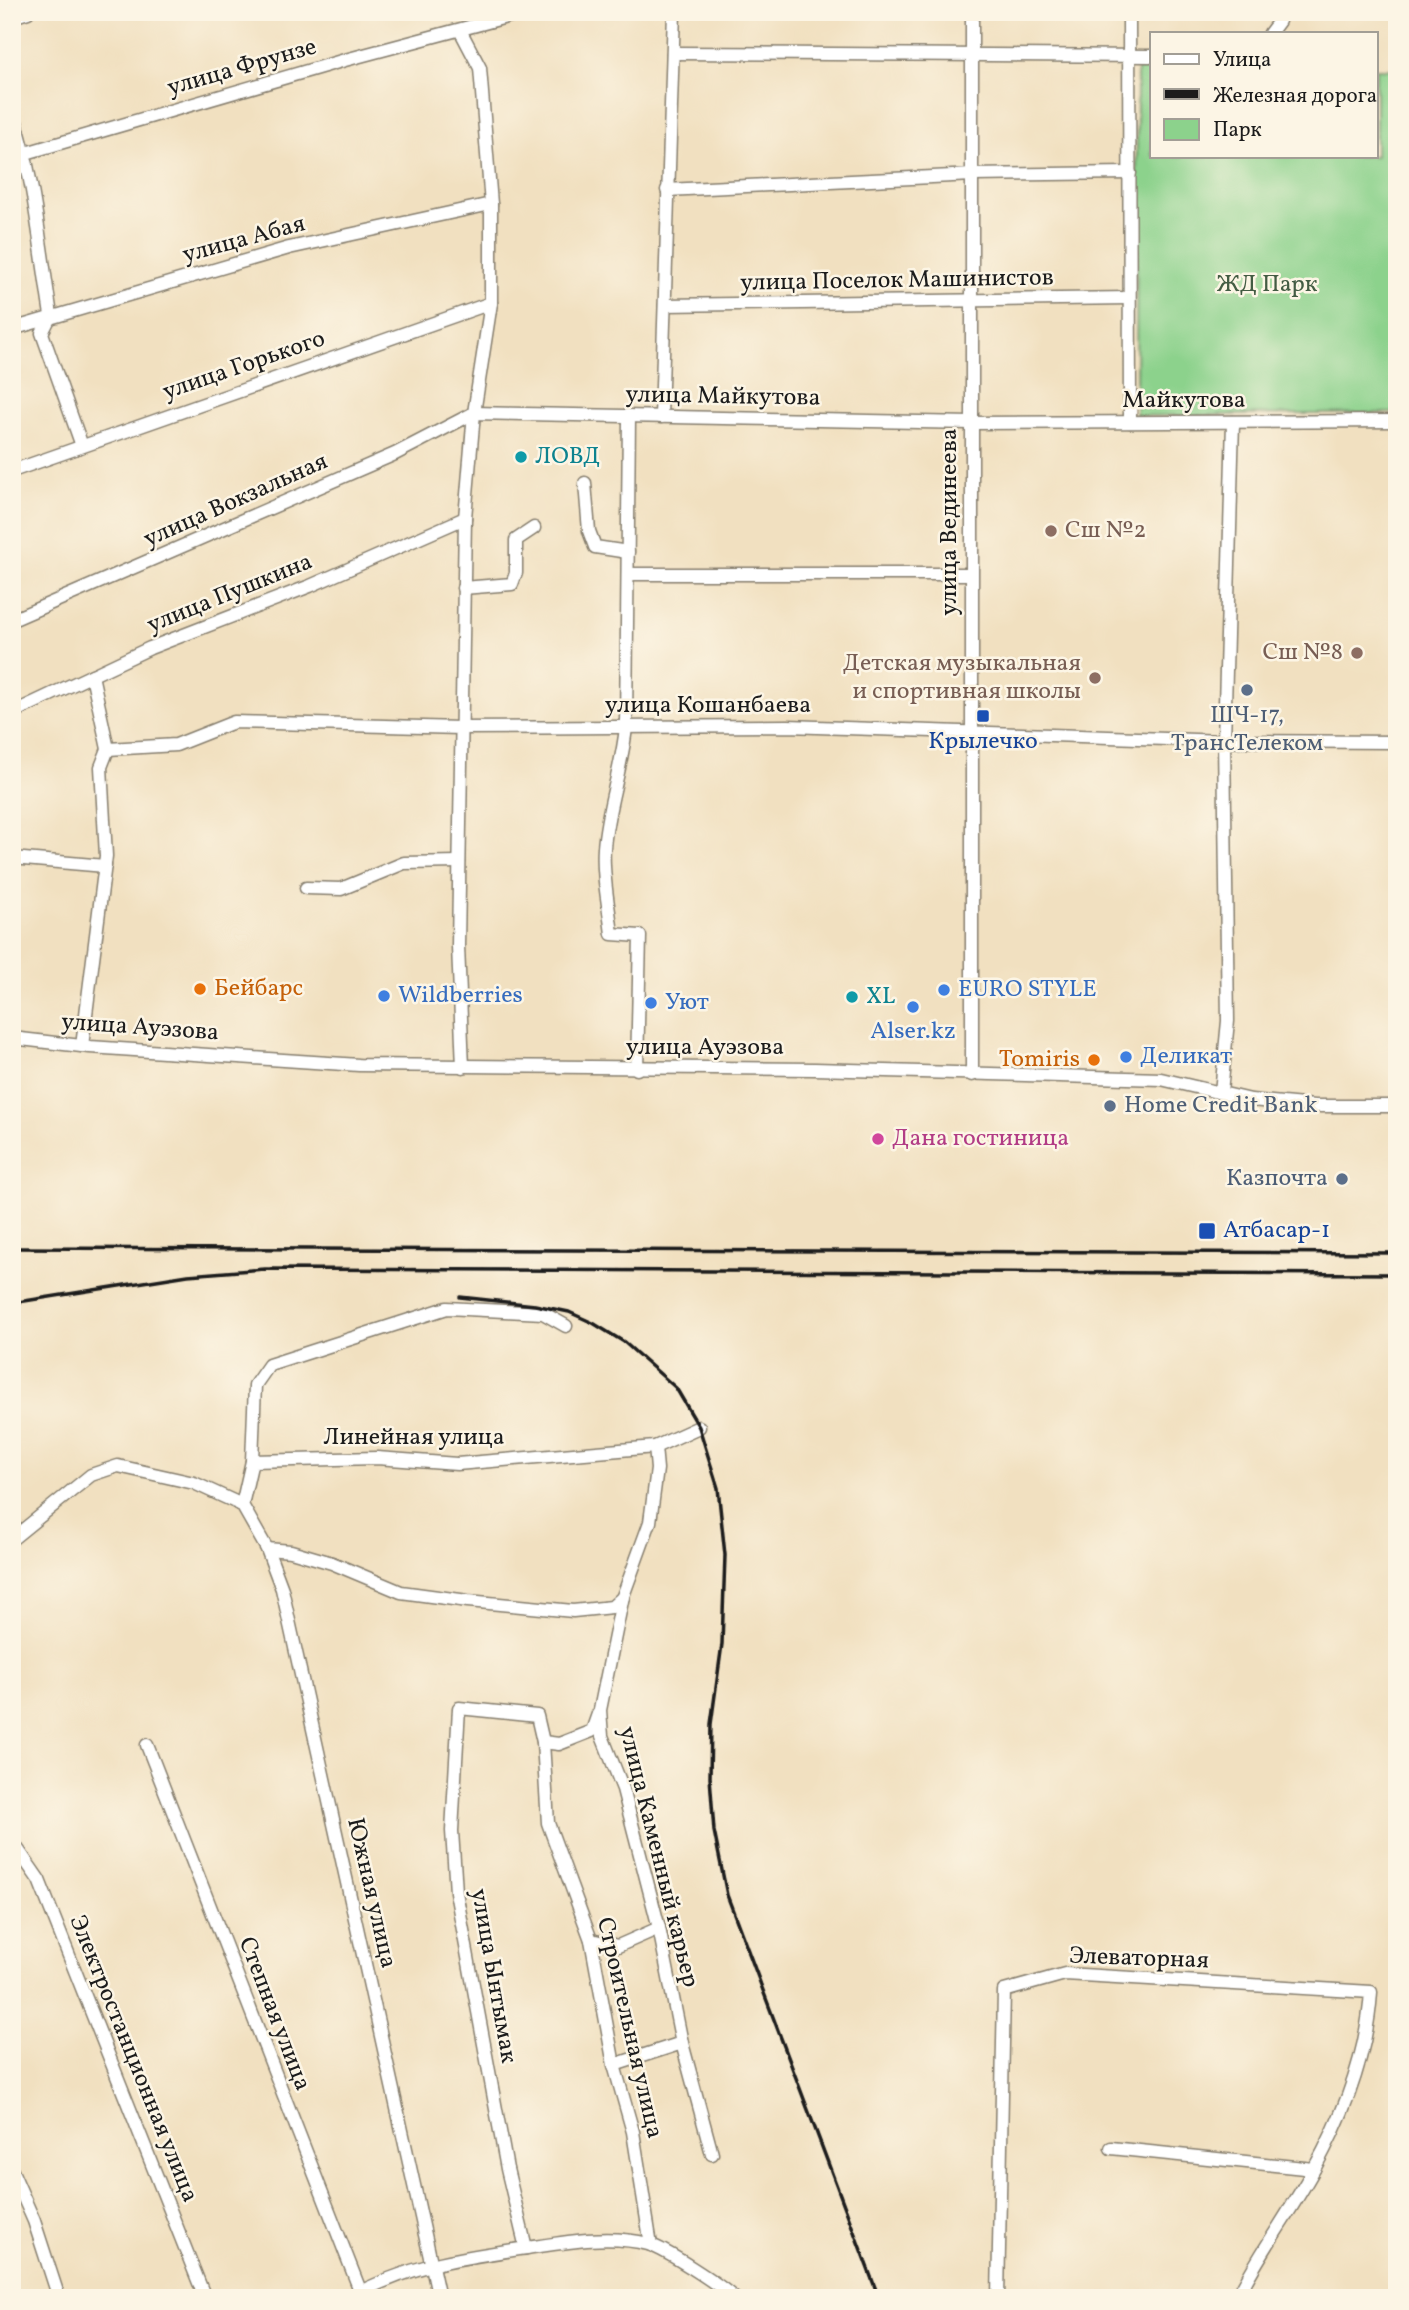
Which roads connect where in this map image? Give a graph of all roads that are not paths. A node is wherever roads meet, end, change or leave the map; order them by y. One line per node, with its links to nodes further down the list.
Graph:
1 (28, 12): 6 (street)
2 (525, 12): 8 (street, улица Фрунзе)
3 (674, 12): 10 (street)
4 (972, 12): 11 (street, улица Вединеева)
5 (1129, 12): 12 (street)
6 (12, 17)
7 (1279, 21): 9 (street)
8 (460, 30): 15 (street, улица Фрунзе); 20 (street)
9 (1271, 32)
10 (673, 53): 11 (street); 19 (street)
11 (972, 55): 12 (street); 18 (street, улица Вединеева)
12 (1129, 56): 13 (street); 17 (street)
13 (1150, 56)
14 (12, 110): 15 (street)
15 (27, 152): 16 (street, улица Фрунзе); 25 (street)
16 (12, 157)
17 (1130, 173): 18 (street); 21 (street)
18 (972, 176): 19 (street); 22 (street, улица Вединеева)
19 (667, 190): 24 (street)
20 (491, 204): 23 (street); 25 (street, улица Абая)
21 (1129, 298): 22 (street, улица Поселок Машинистов); 32 (street)
22 (971, 300): 24 (street, улица Поселок Машинистов); 31 (street, улица Вединеева)
23 (491, 303): 27 (street); 34 (street, улица Горького)
24 (665, 305): 29 (street)
25 (51, 316): 26 (street, улица Абая); 34 (street)
26 (12, 329)
27 (474, 413): 28 (street, улица Майкутова); 37 (street); 43 (street, улица Вокзальная)
28 (629, 416): 29 (street, улица Майкутова); 39 (street)
29 (661, 416): 31 (street, улица Майкутова)
30 (1397, 421): 33 (street, Майкутова)
31 (971, 422): 32 (street, Майкутова); 41 (street, улица Вединеева)
32 (1130, 422): 33 (street, Майкутова)
33 (1233, 422): 49 (street)
34 (82, 446): 35 (street, улица Горького)
35 (12, 471)
36 (585, 483): 39 (street)
37 (465, 518): 42 (street); 44 (street, улица Пушкина)
38 (534, 528): 42 (street)
39 (628, 552): 40 (street)
40 (628, 574): 41 (street); 46 (street)
41 (971, 574): 48 (street, улица Вединеева)
42 (463, 587): 47 (street)
43 (12, 620)
44 (93, 675): 45 (street, улица Пушкина); 51 (street)
45 (12, 713)
46 (626, 727): 47 (street, улица Кошанбаева); 48 (street, улица Кошанбаева); 59 (street)
47 (460, 728): 51 (street, улица Кошанбаева); 53 (street)
48 (973, 733): 49 (street, улица Кошанбаева); 60 (street, улица Вединеева)
49 (1224, 741): 50 (street, улица Кошанбаева); 61 (street)
50 (1397, 742)
51 (108, 749): 54 (street)
52 (12, 859): 54 (street)
53 (459, 862): 55 (street); 58 (street)
54 (105, 866): 57 (street)
55 (306, 888)
56 (12, 1038): 57 (street, улица Ауэзова)
57 (82, 1046): 58 (street, улица Ауэзова)
58 (463, 1068): 59 (street, улица Ауэзова)
59 (637, 1069): 60 (street, улица Ауэзова)
60 (972, 1075): 61 (street, улица Ауэзова)
61 (1221, 1092): 62 (street, улица Ауэзова)
62 (1397, 1106)
63 (566, 1326): 66 (street)
64 (699, 1427): 65 (street, Линейная улица)
65 (655, 1447): 66 (street, Линейная улица); 70 (street, улица Каменный карьер)
66 (252, 1461): 67 (street)
67 (242, 1505): 68 (street); 69 (street, Южная улица)
68 (12, 1539)
69 (267, 1549): 70 (street); 85 (street, Южная улица)
70 (623, 1596): 71 (street, улица Каменный карьер)
71 (600, 1710): 72 (street); 75 (street, улица Каменный карьер)
72 (543, 1742): 76 (street, Строительная улица); 84 (street, улица Ынтымак)
73 (148, 1745): 86 (street, Степная улица)
74 (12, 1841): 88 (street, Электростанционная улица)
75 (659, 1928): 76 (street); 77 (street, улица Каменный карьер)
76 (591, 1940): 78 (street, Строительная улица)
77 (682, 2043): 78 (street); 80 (street, улица Каменный карьер)
78 (614, 2065): 83 (street, Строительная улица)
79 (1111, 2148): 81 (street)
80 (712, 2154)
81 (1314, 2169): 91 (street, Элеваторная); 92 (street)
82 (12, 2171): 87 (street)
83 (651, 2245): 84 (street); 90 (street)
84 (526, 2248): 85 (street)
85 (432, 2263): 86 (street); 89 (street, Южная улица)
86 (358, 2296)
87 (59, 2298)
88 (205, 2298)
89 (439, 2298)
90 (734, 2298)
91 (998, 2298)
92 (1237, 2298)

